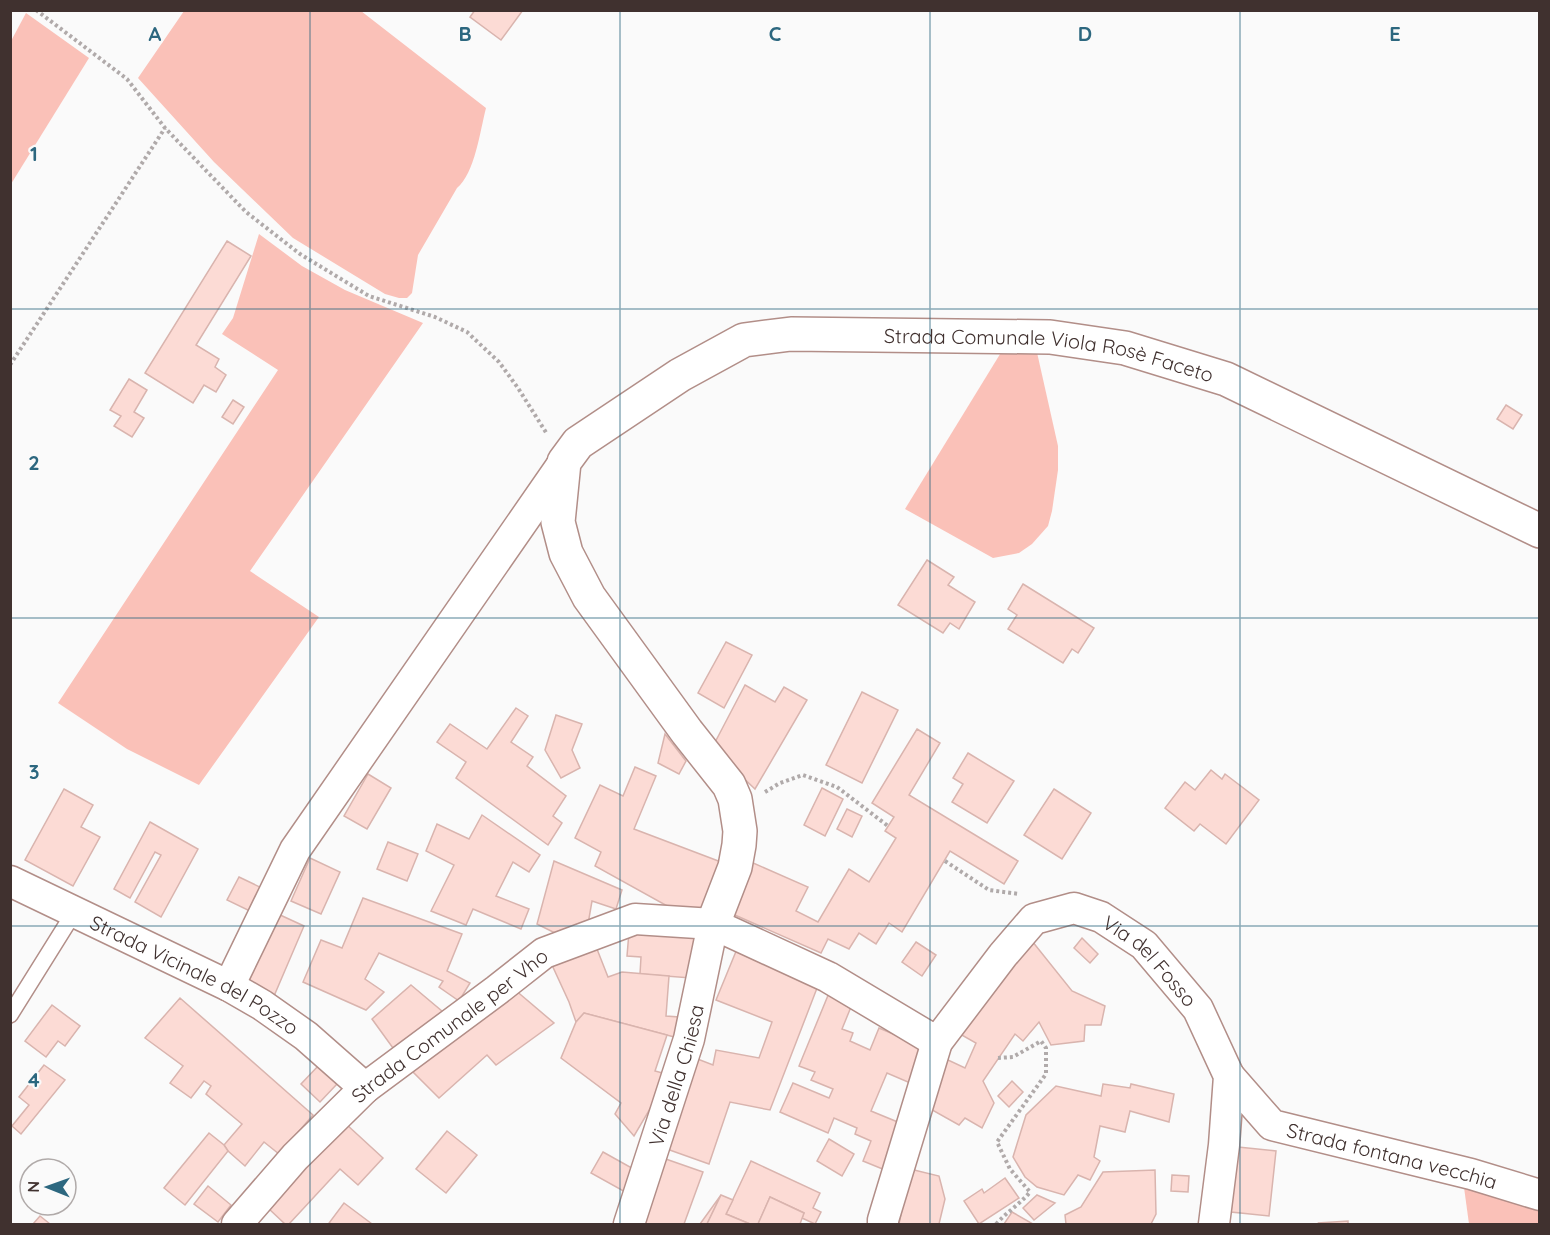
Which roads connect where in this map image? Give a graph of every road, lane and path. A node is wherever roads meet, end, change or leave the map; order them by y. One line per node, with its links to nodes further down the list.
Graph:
1 (36, 10): 2 (path)
2 (165, 128): 3 (path); 4 (path)
3 (10, 365)
4 (564, 462): 5 (street, Strada Comunale Viola Rosè Faceto); 6 (street); 13 (street)
5 (1539, 531)
6 (735, 799): 7 (path); 12 (street)
7 (888, 826)
8 (945, 861): 10 (path)
9 (10, 881): 11 (street, Strada Vicinale del Pozzo)
10 (1021, 894)
11 (75, 911): 13 (street, Strada Vicinale del Pozzo); 14 (lane)
12 (713, 924): 15 (street); 18 (street, Strada Comunale per Vho); 21 (street, Via della Chiesa)
13 (229, 986): 18 (street, Strada Vicinale del Pozzo)
14 (10, 1015)
15 (937, 1041): 17 (street, Via del Fosso); 22 (street, Via del Fosso)
16 (998, 1058): 23 (path)
17 (1229, 1076): 19 (street, Strada fontana vecchia); 24 (street, Via del Fosso)
18 (365, 1088): 20 (street, Strada Comunale per Vho)
19 (1539, 1195)
20 (237, 1224)
21 (629, 1224)
22 (884, 1224)
23 (996, 1224)
24 (1214, 1224)

